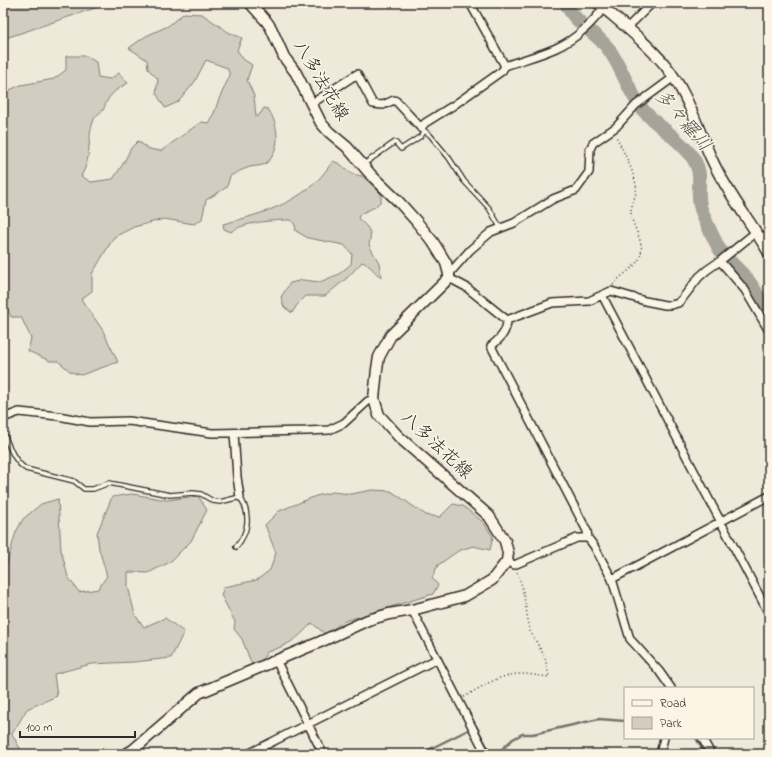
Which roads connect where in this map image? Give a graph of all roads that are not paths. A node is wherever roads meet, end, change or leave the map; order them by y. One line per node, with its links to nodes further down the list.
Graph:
1 (250, 3): 8 (main road, 八多法花線)
2 (470, 3): 6 (street)
3 (652, 3): 5 (street)
4 (601, 6): 5 (main road); 6 (street)
5 (627, 28): 7 (main road)
6 (505, 66): 9 (street)
7 (674, 78): 11 (street); 12 (main road)
8 (311, 104): 9 (street); 10 (main road, 八多法花線)
9 (423, 129): 10 (lane); 11 (lane)
10 (363, 165): 15 (main road, 八多法花線)
11 (500, 228): 15 (street)
12 (762, 235): 13 (main road); 14 (street)
13 (769, 254)
14 (724, 258): 16 (street); 18 (street)
15 (449, 276): 17 (street); 19 (main road, 八多法花線)
16 (602, 295): 17 (street); 25 (street)
17 (507, 320): 26 (street)
18 (769, 331)
19 (374, 398): 22 (street); 28 (main road, 八多法花線)
20 (3, 418): 22 (street)
21 (3, 432): 24 (lane)
22 (234, 433): 24 (street)
23 (769, 496): 25 (street)
24 (240, 497): 27 (lane)
25 (720, 521): 29 (street); 31 (street)
26 (588, 538): 28 (street); 29 (street)
27 (236, 546)
28 (510, 563): 30 (main road)
29 (612, 579): 34 (street)
30 (412, 610): 32 (street); 33 (main road)
31 (769, 614)
32 (437, 659): 35 (street); 41 (street)
33 (276, 660): 35 (street); 38 (main road)
34 (670, 687)
35 (308, 724): 39 (street); 40 (street)
36 (664, 739): 42 (street)
37 (703, 739): 43 (street)
38 (126, 754)
39 (248, 754)
40 (323, 754)
41 (486, 754)
42 (660, 754)
43 (711, 754)

